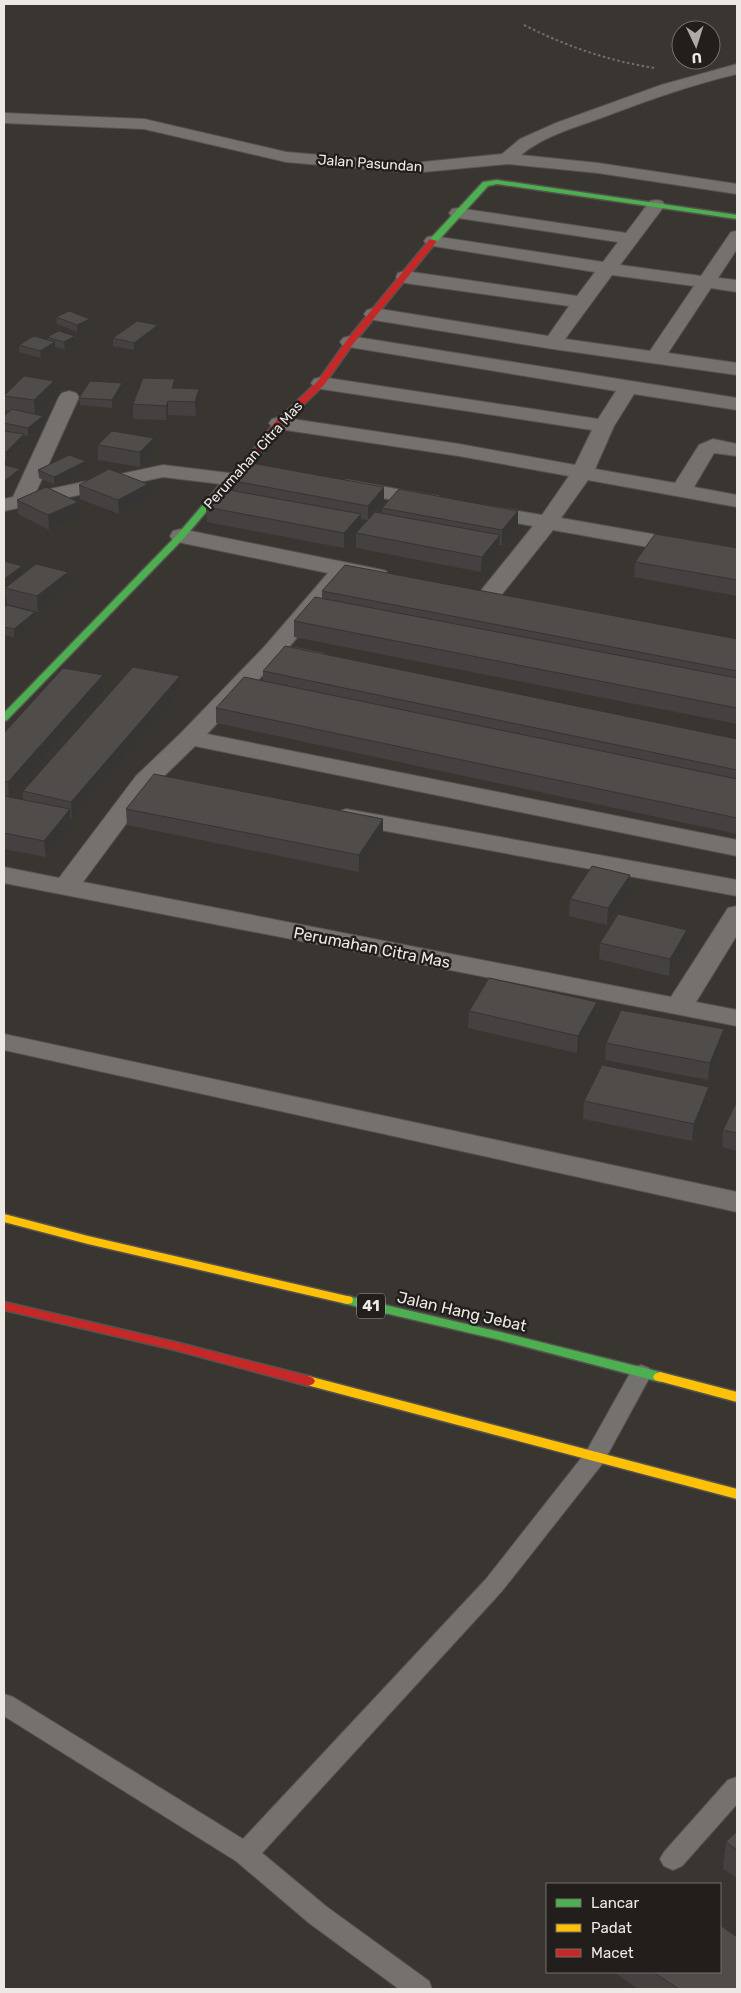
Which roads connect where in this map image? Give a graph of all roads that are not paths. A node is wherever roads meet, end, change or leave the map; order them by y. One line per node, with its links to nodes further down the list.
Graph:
1 (737, 69): 3 (street)
2 (4, 118): 3 (street, Jalan Pasundan)
3 (507, 159): 4 (street, Jalan Pasundan)
4 (737, 189)
5 (656, 205): 6 (main road, Perumahan Citra Mas); 7 (main road); 9 (street)
6 (458, 213): 9 (street); 10 (main road, Perumahan Citra Mas)
7 (737, 217)
8 (737, 236): 13 (street)
9 (632, 238): 11 (street)
10 (433, 240): 11 (street); 12 (main road, Perumahan Citra Mas)
11 (609, 269): 13 (street); 15 (street)
12 (405, 277): 15 (street); 16 (main road, Perumahan Citra Mas)
13 (706, 281): 14 (street); 19 (street)
14 (737, 286)
15 (580, 302): 18 (street)
16 (374, 314): 17 (main road, Perumahan Citra Mas); 18 (street)
17 (350, 342): 21 (main road, Perumahan Citra Mas); 22 (street)
18 (553, 343): 19 (street)
19 (656, 357): 20 (street)
20 (737, 369)
21 (321, 383): 25 (main road, Perumahan Citra Mas); 26 (street)
22 (629, 386): 24 (street); 26 (street)
23 (69, 397): 33 (street)
24 (737, 404)
25 (279, 423): 28 (main road, Perumahan Citra Mas); 29 (street)
26 (604, 426): 29 (street)
27 (737, 450): 31 (street)
28 (246, 472): 33 (street); 35 (main road, Perumahan Citra Mas)
29 (582, 473): 31 (street); 34 (street)
30 (330, 483): 34 (street)
31 (680, 492): 32 (street)
32 (737, 501)
33 (13, 503)
34 (547, 523): 36 (street); 39 (street)
35 (181, 536): 37 (street); 42 (main road, Perumahan Citra Mas)
36 (737, 556)
37 (343, 569): 38 (street); 40 (street)
38 (400, 580)
39 (487, 598)
40 (273, 651): 41 (street); 43 (street)
41 (341, 664)
42 (4, 718)
43 (190, 738): 44 (street); 47 (street)
44 (145, 781): 45 (street); 49 (street)
45 (174, 786)
46 (320, 812): 50 (street)
47 (737, 848)
48 (4, 874): 49 (street, Perumahan Citra Mas)
49 (66, 887): 52 (street, Perumahan Citra Mas)
50 (737, 888)
51 (737, 914): 52 (street)
52 (679, 1006): 53 (street, Perumahan Citra Mas)
53 (737, 1018)
54 (4, 1042): 55 (street)
55 (737, 1202)
56 (4, 1218): 58 (main road, Jalan Hang Jebat / 41)
57 (4, 1306): 60 (main road)
58 (641, 1373): 59 (main road, Jalan Hang Jebat / 41); 60 (lane)
59 (737, 1397)
60 (595, 1457): 61 (main road); 64 (lane)
61 (737, 1494)
62 (4, 1704): 64 (lane)
63 (737, 1787): 65 (lane)
64 (245, 1854): 66 (lane)
65 (673, 1859)
66 (418, 1989)

